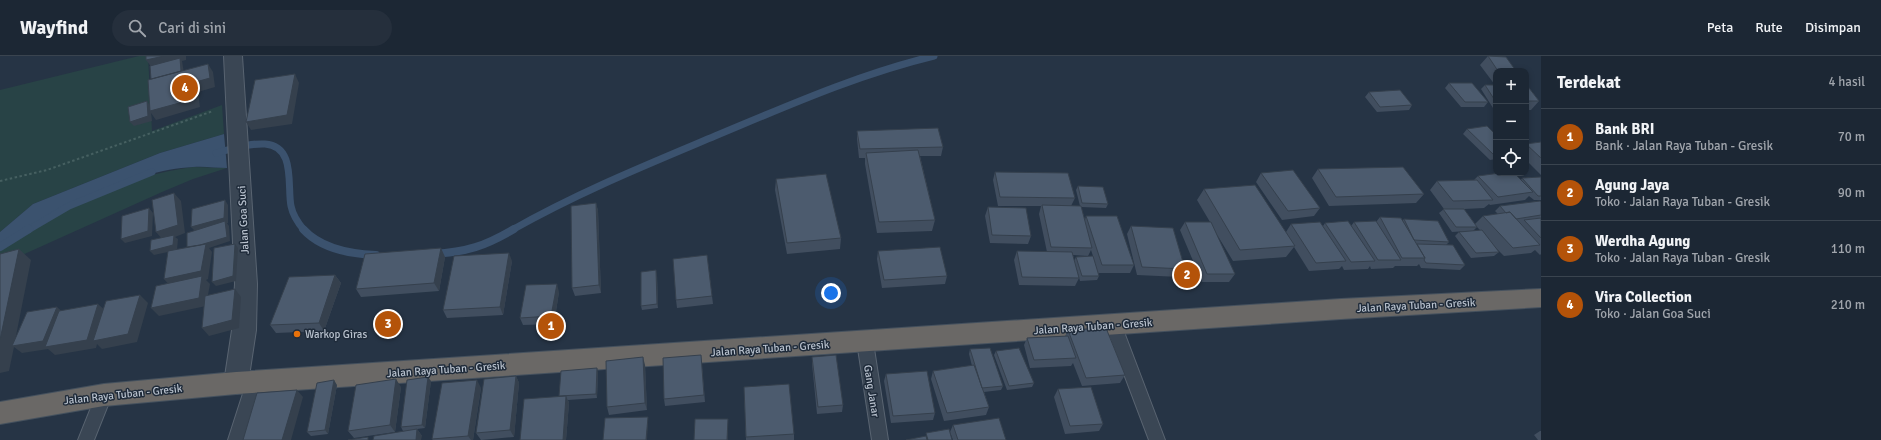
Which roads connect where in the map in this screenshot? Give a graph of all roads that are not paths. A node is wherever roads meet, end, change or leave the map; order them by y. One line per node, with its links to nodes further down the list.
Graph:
1 (233, 56): 5 (street, Jalan Goa Suci)
2 (1541, 298): 3 (highway, Jalan Raya Tuban - Gresik)
3 (1113, 324): 4 (highway, Jalan Raya Tuban - Gresik); 11 (lane)
4 (865, 342): 5 (highway, Jalan Raya Tuban - Gresik); 10 (lane, Gang Janar)
5 (245, 382): 6 (highway, Jalan Raya Tuban - Gresik); 9 (lane)
6 (104, 395): 7 (highway, Jalan Raya Tuban - Gresik); 8 (lane)
7 (0, 413)
8 (86, 440)
9 (236, 440)
10 (880, 440)
11 (1157, 440)

